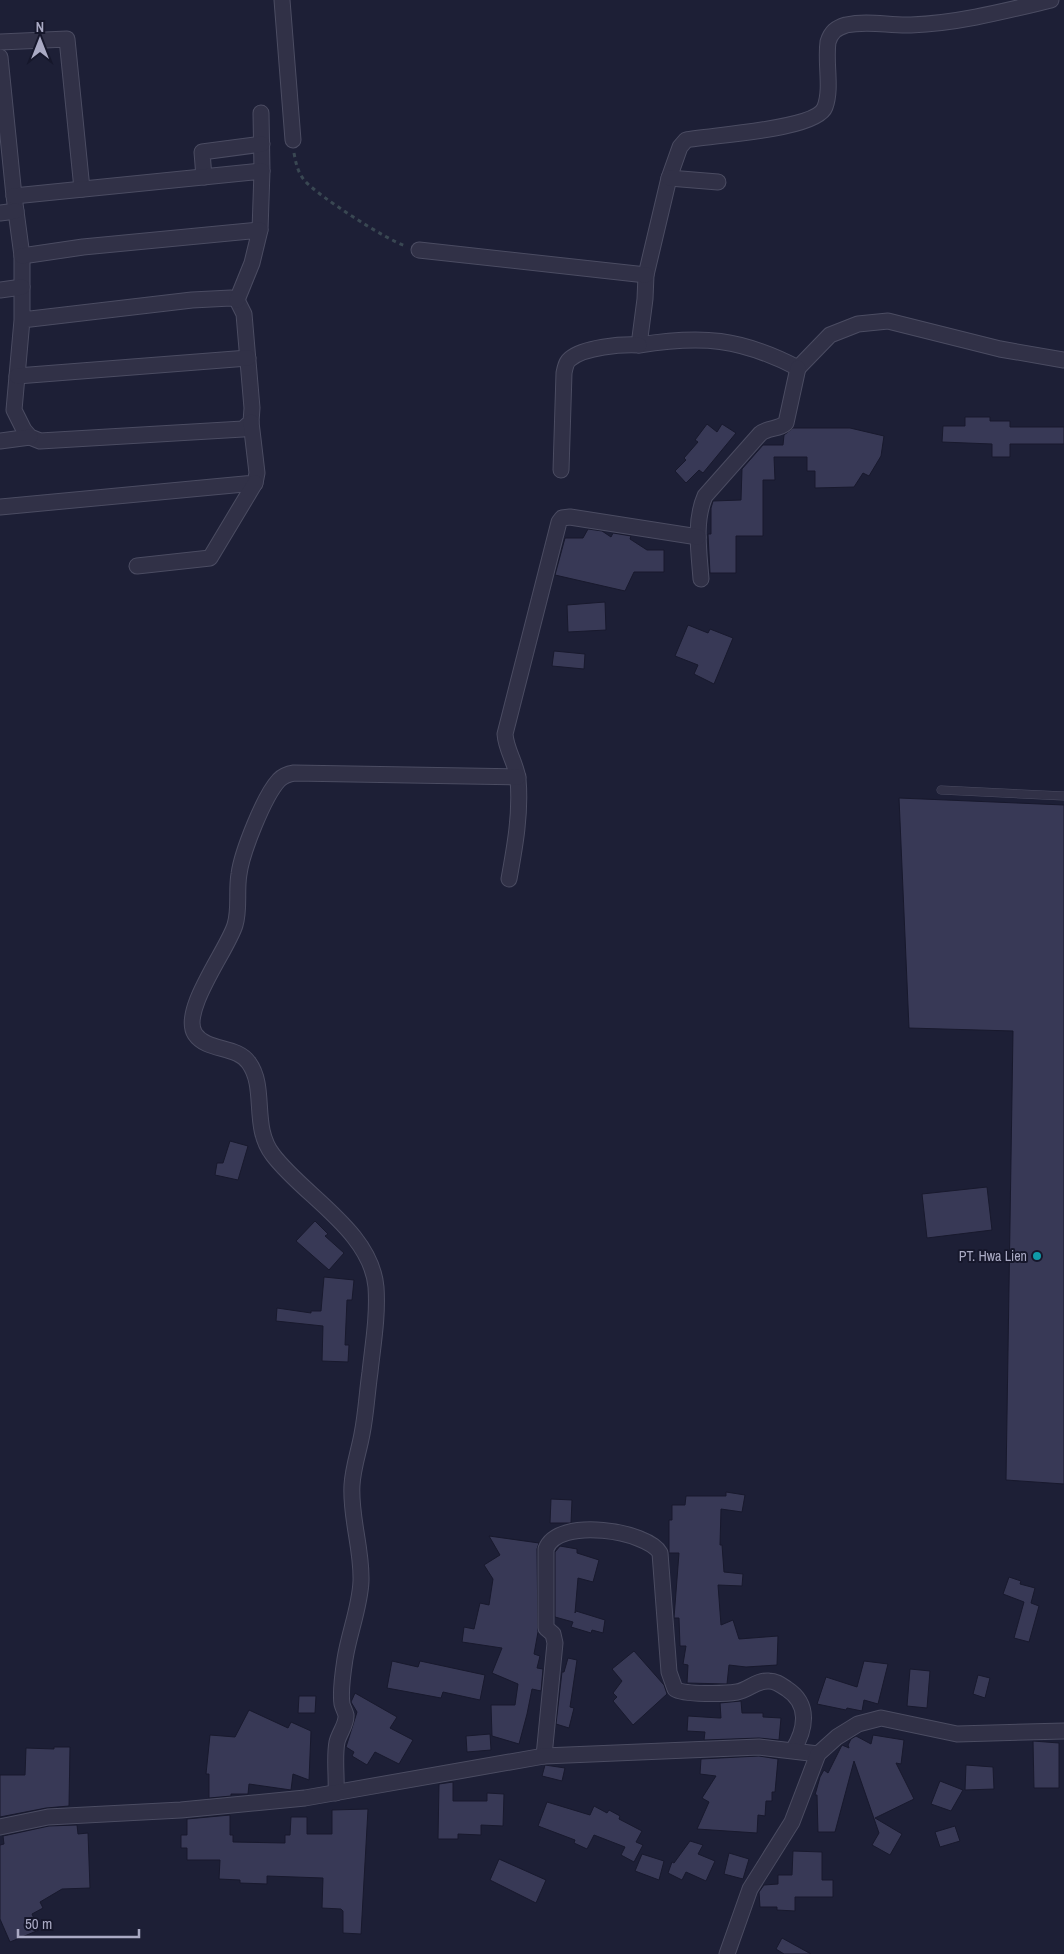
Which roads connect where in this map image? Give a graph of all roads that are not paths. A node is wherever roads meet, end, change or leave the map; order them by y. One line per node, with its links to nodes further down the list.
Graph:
1 (282, 0): 6 (street)
2 (1051, 0): 10 (street)
3 (0, 42): 12 (street)
4 (0, 57): 13 (street)
5 (261, 113): 7 (street)
6 (293, 140)
7 (262, 144): 8 (street); 9 (street)
8 (262, 171): 9 (street); 15 (street)
9 (204, 177): 12 (street)
10 (669, 178): 11 (street); 18 (street)
11 (718, 182)
12 (82, 189): 13 (street)
13 (15, 203): 14 (street); 17 (street)
14 (0, 213)
15 (260, 230): 17 (street); 21 (street)
16 (419, 250): 18 (street)
17 (22, 256): 19 (street)
18 (646, 275): 23 (street)
19 (22, 287): 20 (street); 22 (street)
20 (0, 290)
21 (237, 300): 22 (street); 24 (street)
22 (22, 320): 27 (street)
23 (639, 345): 26 (street); 31 (street)
24 (248, 358): 27 (street); 28 (street)
25 (1064, 360): 26 (street)
26 (798, 368): 34 (street)
27 (17, 376): 29 (street)
28 (251, 422): 29 (street); 32 (street)
29 (30, 437): 30 (street)
30 (0, 441)
31 (561, 470)
32 (255, 483): 33 (street); 35 (street)
33 (0, 508)
34 (698, 537): 36 (street); 37 (street)
35 (137, 566)
36 (701, 579)
37 (518, 777): 40 (street); 45 (street)
38 (941, 790): 39 (lane)
39 (1064, 796)
40 (509, 880)
41 (1064, 1731): 43 (street)
42 (793, 1750): 43 (street); 44 (street); 44 (street)
43 (818, 1754): 47 (street)
44 (544, 1756): 45 (street)
45 (336, 1793): 46 (street)
46 (0, 1827)
47 (727, 1954)

